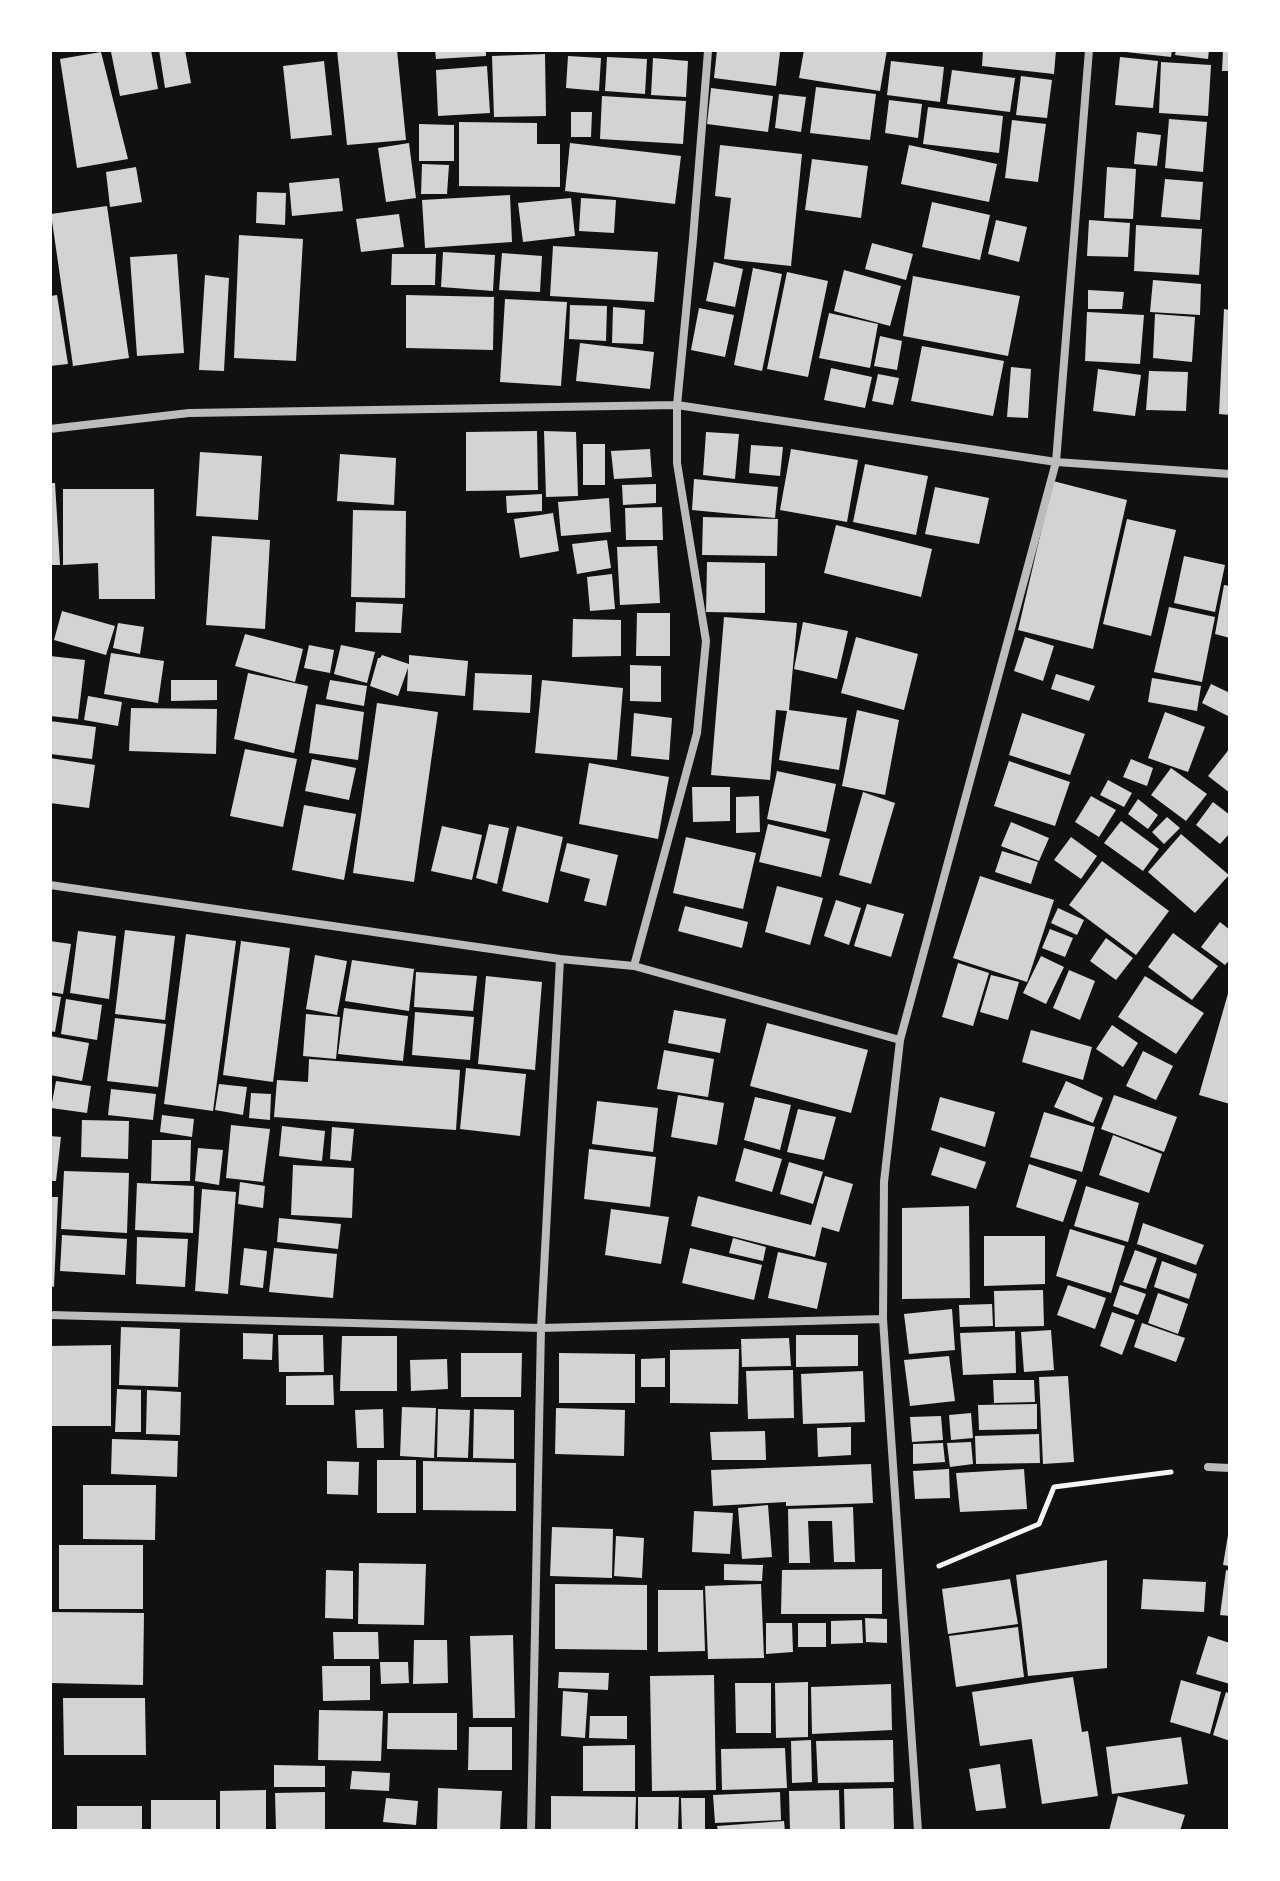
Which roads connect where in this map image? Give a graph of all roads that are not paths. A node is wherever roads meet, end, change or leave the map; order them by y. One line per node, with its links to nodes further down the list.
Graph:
1 (1089, 50): 5 (street)
2 (708, 51): 3 (street)
3 (677, 405): 4 (street); 5 (street); 9 (street)
4 (50, 429)
5 (1056, 462): 6 (street); 10 (street)
6 (1230, 474)
7 (50, 885): 8 (street)
8 (560, 959): 9 (street); 13 (street)
9 (634, 966): 10 (street)
10 (900, 1040): 12 (street)
11 (50, 1315): 13 (street)
12 (883, 1319): 13 (street); 17 (street)
13 (541, 1328): 16 (street)
14 (1208, 1467): 15 (street)
15 (1230, 1468)
16 (531, 1831)
17 (918, 1831)

